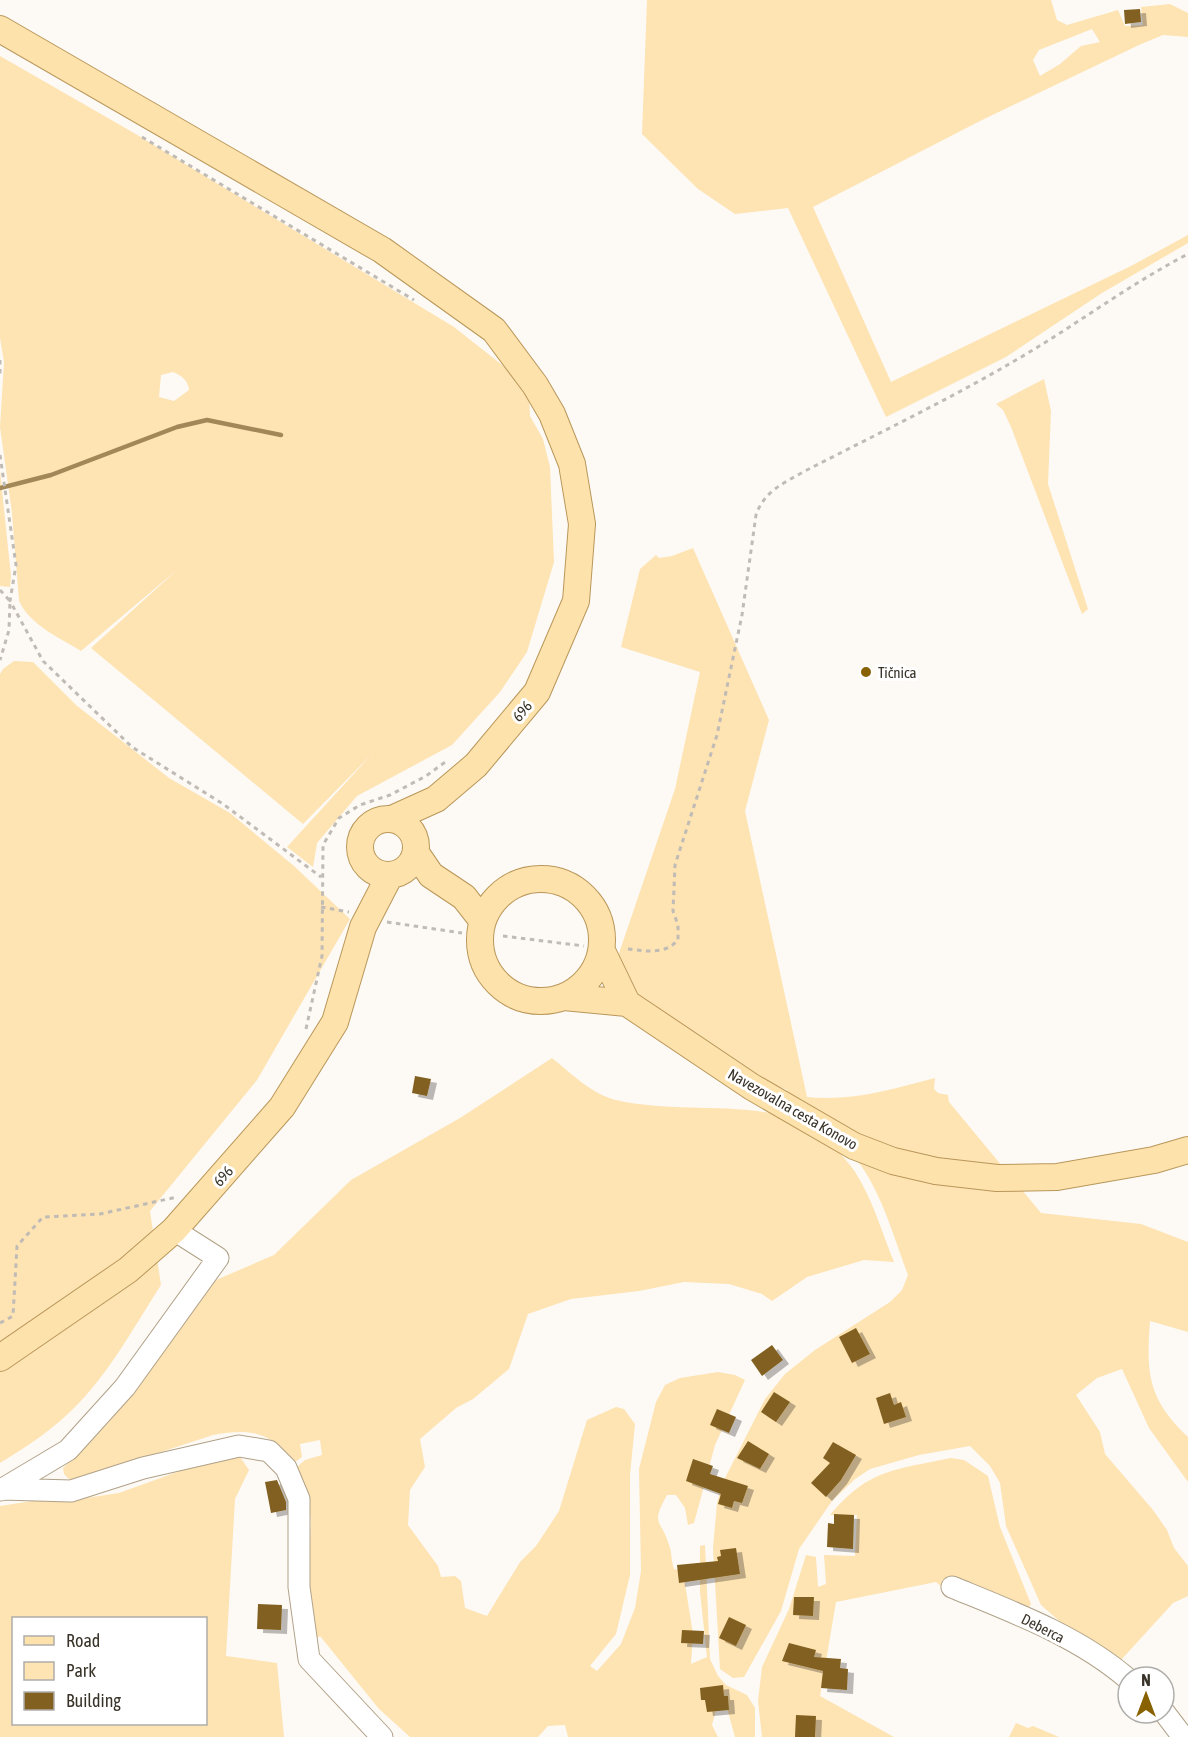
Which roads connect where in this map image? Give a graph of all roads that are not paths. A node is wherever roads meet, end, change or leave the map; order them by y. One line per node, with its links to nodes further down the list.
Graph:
1 (0, 29): 2 (main road, 696 / 696)
2 (436, 799): 3 (main road, 696 / 696); 4 (main road, 696 / 696)
3 (394, 818): 4 (main road); 5 (main road, 696 / 696)
4 (408, 860): 5 (main road); 7 (main road); 8 (main road, 696 / 696)
5 (365, 863): 8 (main road, 696 / 696)
6 (507, 888): 7 (main road); 9 (main road); 10 (main road)
7 (464, 897): 9 (main road)
8 (367, 920): 14 (main road, 696 / 696)
9 (472, 926): 11 (main road, Navezovalna cesta Konovo)
10 (594, 949): 11 (main road, Navezovalna cesta Konovo); 12 (main road)
11 (564, 997): 12 (main road, Navezovalna cesta Konovo)
12 (627, 1003): 13 (main road, Navezovalna cesta Konovo)
13 (1188, 1150)
14 (174, 1230): 15 (main road, 696 / 696); 16 (street)
15 (0, 1358)
16 (1, 1490): 20 (street)
17 (952, 1587): 18 (street, Deberca)
18 (1116, 1669)
19 (1174, 1725): 21 (street)
20 (382, 1737)
21 (1183, 1737)

